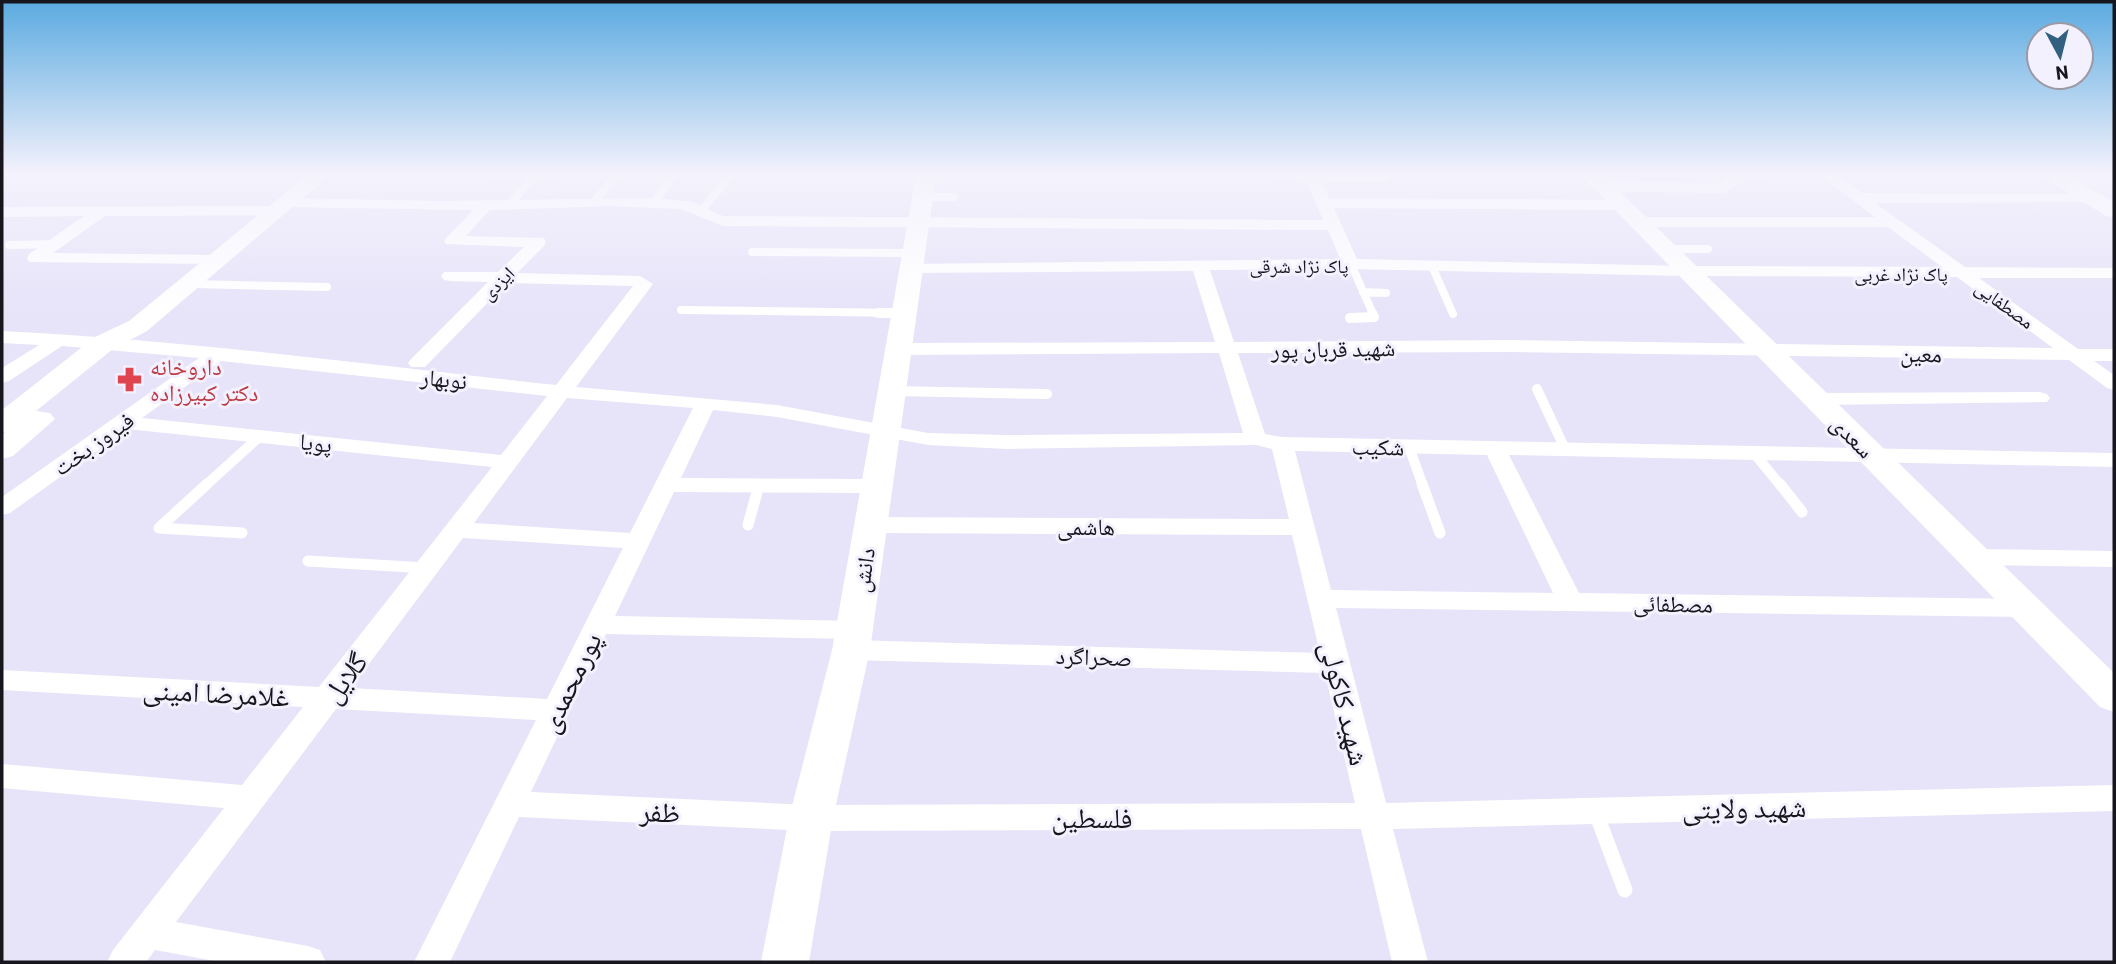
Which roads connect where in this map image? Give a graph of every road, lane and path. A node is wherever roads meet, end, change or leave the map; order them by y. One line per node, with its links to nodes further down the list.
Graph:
1 (89, 220): 16 (street)
2 (266, 220): 21 (street)
3 (472, 220): 29 (street, ایزدی)
4 (717, 220): 5 (street)
5 (825, 220)
6 (919, 220): 20 (lane)
7 (924, 220): 35 (street, دانش)
8 (930, 220): 23 (street, پاک نژاد شرقی)
9 (991, 220): 15 (street)
10 (1331, 220): 15 (street)
11 (1636, 220): 18 (street, سعدی)
12 (1866, 220): 14 (street)
13 (1885, 220): 14 (street, مصطفایی)
14 (1888, 222): 26 (street, مصطفایی)
15 (1333, 225): 22 (street)
16 (54, 244): 17 (lane); 21 (street)
17 (9, 245)
18 (1665, 249): 19 (lane); 25 (street, سعدی)
19 (1708, 250)
20 (752, 252)
21 (217, 259): 30 (street)
22 (1351, 264): 23 (street, پاک نژاد شرقی); 24 (street, پاک نژاد شرقی); 32 (lane)
23 (1200, 265): 42 (street, شهید کاکولی)
24 (1432, 266): 25 (street, پاک نژاد شرقی); 36 (lane)
25 (1687, 271): 26 (street, پاک نژاد غربی); 43 (street, سعدی)
26 (1962, 273): 27 (street, پاک نژاد غربی); 45 (street, مصطفایی)
27 (2114, 273)
28 (450, 276): 29 (street)
29 (502, 279): 47 (street, ایزدی); 52 (street, گلایل)
30 (188, 284): 31 (lane); 39 (street)
31 (327, 287)
32 (1363, 292): 33 (lane); 37 (lane)
33 (1386, 293)
34 (681, 310): 35 (lane)
35 (903, 313): 41 (street, دانش)
36 (1453, 314)
37 (1350, 318)
38 (2, 337): 40 (street, نوبهار)
39 (124, 338): 40 (street, نوبهار); 44 (street, نوبهار); 58 (street); 65 (street)
40 (61, 340): 48 (street)
41 (897, 349): 42 (street, شهید قربان پور); 51 (street, دانش)
42 (1226, 349): 43 (street, شهید قربان پور); 61 (street, شهید کاکولی)
43 (1768, 351): 45 (street, معین); 55 (street, سعدی)
44 (219, 354): 52 (street, نوبهار); 57 (street, فیروز بخت)
45 (2074, 354): 46 (street, معین); 49 (street, مصطفایی)
46 (2114, 355)
47 (418, 363)
48 (2, 377)
49 (2114, 384)
50 (1537, 390): 64 (lane)
51 (890, 391): 53 (lane); 59 (street, دانش)
52 (563, 392): 56 (street, نوبهار); 69 (street, گلایل)
53 (1047, 394)
54 (2040, 398): 55 (street)
55 (1817, 399): 67 (street, سعدی)
56 (706, 402): 59 (street, نوبهار); 70 (street, پورمحمدی)
57 (123, 422): 60 (street, پویا); 73 (street, فیروز بخت)
58 (2, 424)
59 (884, 432): 61 (street, شکیب); 72 (street, دانش)
60 (260, 436): 69 (street, پویا); 79 (lane)
61 (1269, 442): 62 (street, شکیب); 77 (street, شهید کاکولی)
62 (1409, 447): 63 (street, شکیب); 80 (lane)
63 (1495, 448): 64 (street, شکیب); 87 (street)
64 (1565, 449): 66 (street, شکیب)
65 (2, 450)
66 (1754, 453): 67 (street, شکیب); 74 (lane)
67 (1873, 455): 68 (street, شکیب); 82 (street, سعدی)
68 (2114, 460)
69 (509, 462): 78 (street, گلایل)
70 (666, 485): 71 (street); 81 (street, پورمحمدی)
71 (759, 485): 72 (street); 75 (lane)
72 (876, 486): 76 (street, دانش)
73 (2, 508)
74 (1802, 512)
75 (748, 525)
76 (870, 525): 77 (street, هاشمی); 90 (street, دانش)
77 (1303, 527): 86 (street, شهید کاکولی)
78 (456, 530): 81 (street); 85 (street, گلایل)
79 (242, 533)
80 (1440, 533)
81 (638, 541): 89 (street, پورمحمدی)
82 (1975, 557): 83 (street); 88 (street, سعدی)
83 (2114, 559)
84 (308, 561): 85 (lane)
85 (427, 568): 94 (street, گلایل)
86 (1320, 599): 87 (street, مصطفائی); 91 (street, شهید کاکولی)
87 (1570, 602): 88 (street, مصطفائی)
88 (2025, 608): 93 (street, سعدی)
89 (598, 625): 90 (street, صحراگرد); 95 (street, پورمحمدی)
90 (853, 640): 91 (street, صحراگرد); 102 (street, دانش)
91 (1336, 663): 101 (street, شهید کاکولی)
92 (2, 680): 94 (street, غلامرضا امینی)
93 (2110, 690)
94 (327, 698): 95 (street, غلامرضا امینی); 98 (street, گلایل)
95 (556, 710): 99 (street, پورمحمدی)
96 (2, 776): 98 (street)
97 (2114, 797): 100 (street, شهید ولایتی)
98 (250, 799): 104 (street, گلایل)
99 (509, 804): 102 (street, ظفر); 107 (street, پورمحمدی)
100 (1595, 810): 101 (street, شهید ولایتی); 103 (lane)
101 (1374, 816): 102 (street, فلسطین); 109 (street, شهید کاکولی)
102 (811, 818): 108 (street, دانش)
103 (1625, 890)
104 (147, 933): 105 (street, گلایل); 106 (street)
105 (125, 962)
106 (308, 962)
107 (432, 962)
108 (785, 962)
109 (1410, 962)

